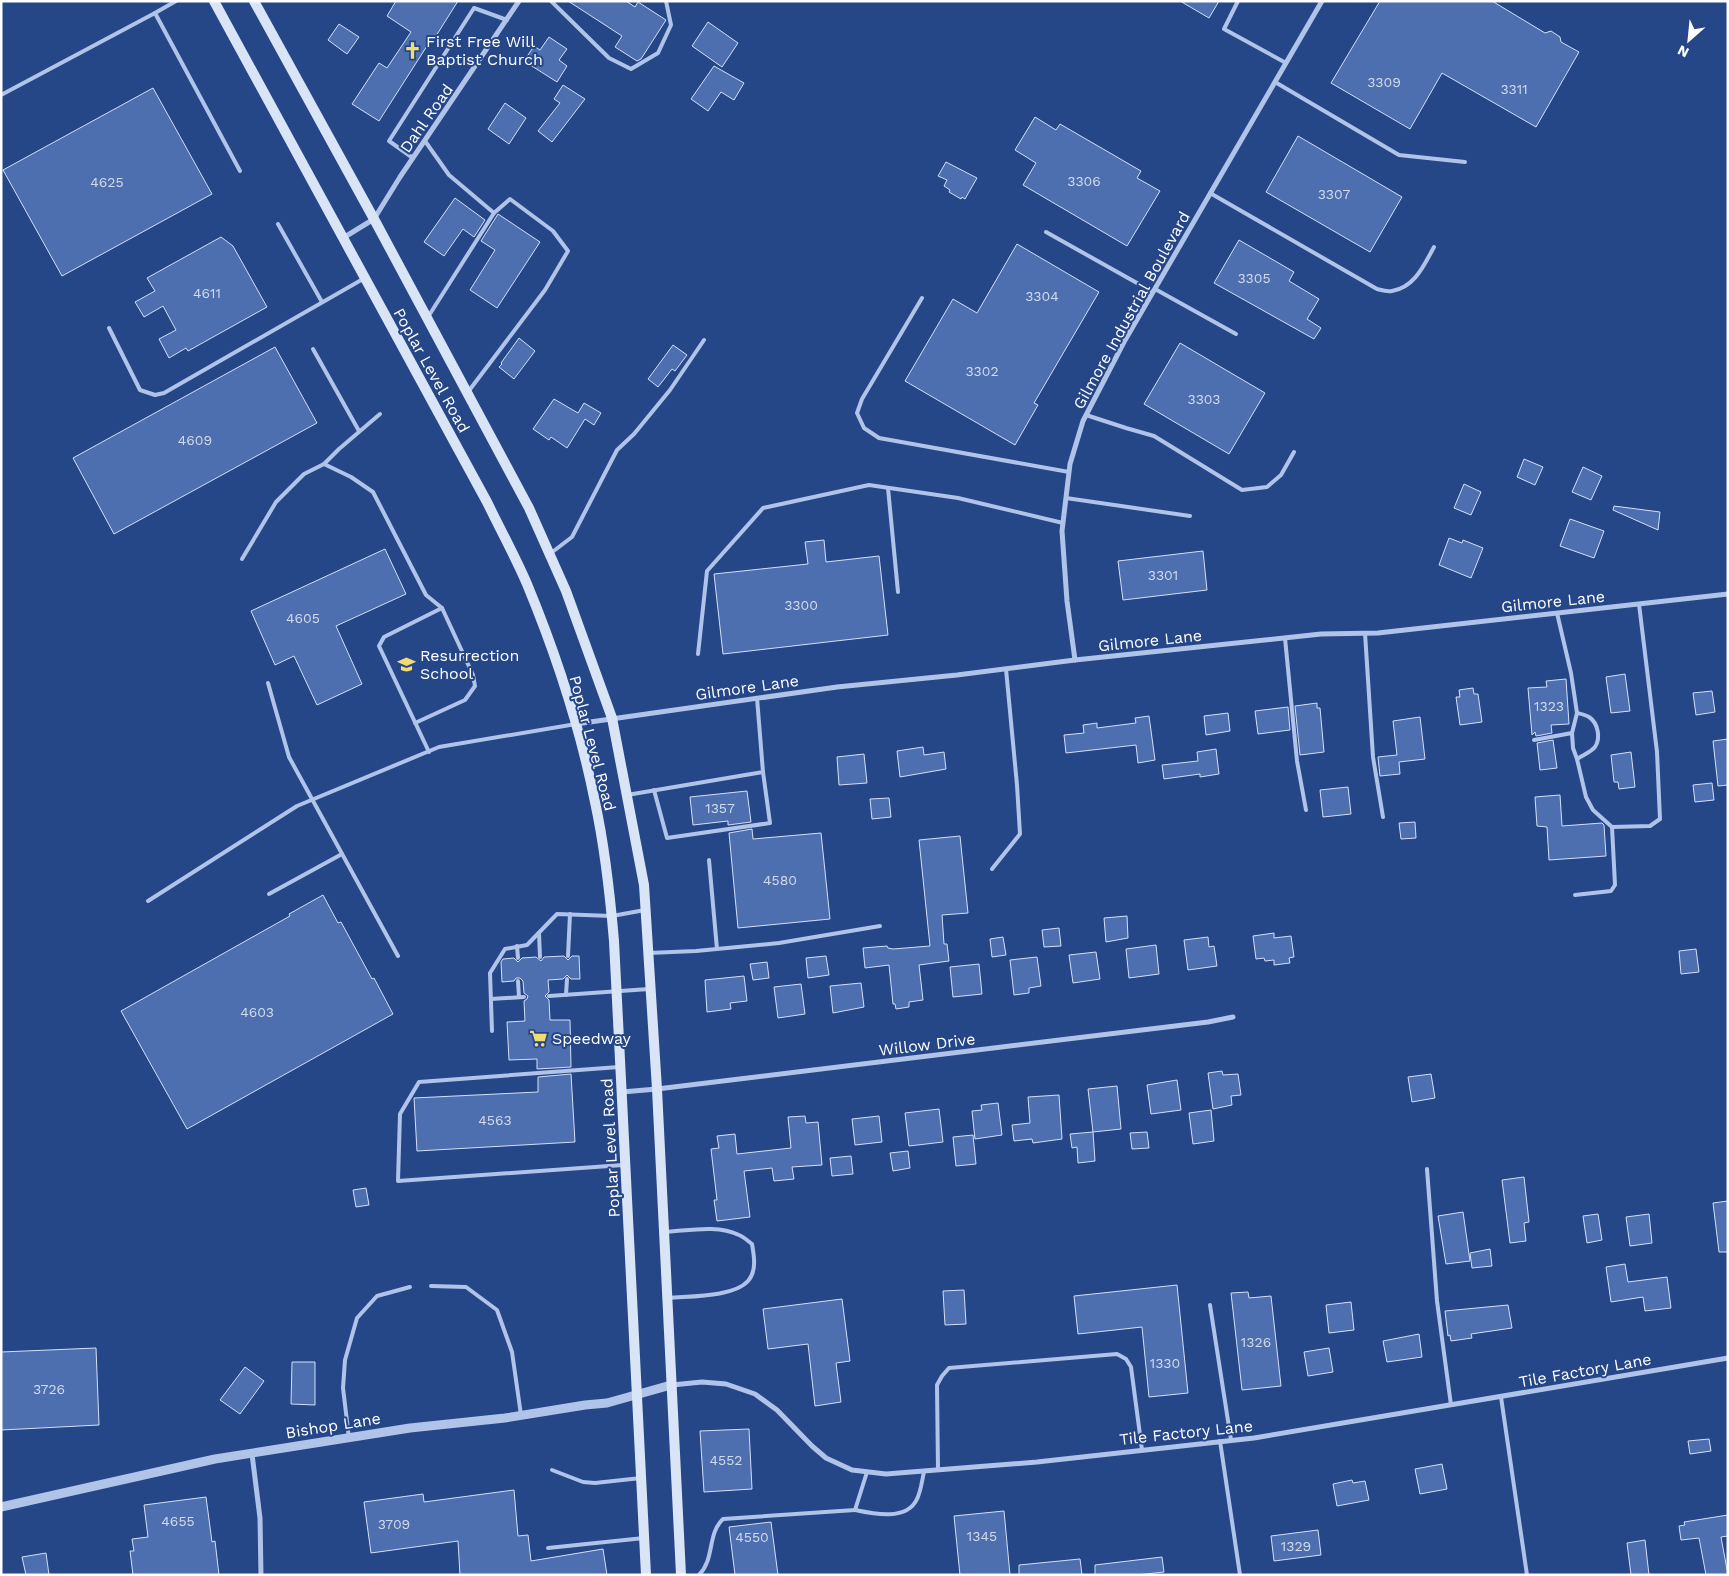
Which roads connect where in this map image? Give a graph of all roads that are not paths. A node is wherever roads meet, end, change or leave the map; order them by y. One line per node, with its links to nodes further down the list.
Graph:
1 (176, 1): 9 (lane)
2 (214, 1): 23 (main road, Poplar Level Road)
3 (254, 1): 20 (main road, Poplar Level Road)
4 (520, 1): 10 (street, Dahl Road)
5 (551, 1): 6 (lane)
6 (666, 1)
7 (1238, 1): 11 (lane)
8 (1322, 1): 11 (street, Gilmore Industrial Boulevard)
9 (155, 13): 13 (lane); 17 (lane)
10 (507, 20): 14 (street, Dahl Road); 15 (lane)
11 (1286, 63): 12 (street, Gilmore Industrial Boulevard)
12 (1275, 82): 16 (lane); 18 (street, Gilmore Industrial Boulevard)
13 (1, 95)
14 (425, 141): 15 (street, Dahl Road); 19 (lane)
15 (413, 158): 20 (street, Dahl Road)
16 (1465, 162)
17 (240, 171)
18 (1210, 193): 24 (lane); 26 (street, Gilmore Industrial Boulevard)
19 (494, 213): 29 (lane); 34 (lane)
20 (374, 219): 23 (street, Dahl Road); 29 (main road, Poplar Level Road)
21 (278, 224): 28 (lane)
22 (1046, 232): 26 (lane)
23 (343, 238): 25 (main road, Poplar Level Road)
24 (1434, 247)
25 (365, 278): 28 (lane); 62 (main road, Poplar Level Road)
26 (1154, 291): 31 (lane); 36 (street, Gilmore Industrial Boulevard)
27 (922, 298): 40 (lane)
28 (322, 302): 30 (lane)
29 (427, 318): 34 (main road, Poplar Level Road)
30 (109, 328)
31 (1236, 334)
32 (704, 340): 45 (lane)
33 (313, 349): 37 (lane)
34 (467, 393): 45 (main road, Poplar Level Road)
35 (380, 414): 37 (lane)
36 (1086, 415): 38 (lane); 40 (street, Gilmore Industrial Boulevard)
37 (360, 430): 39 (lane)
38 (1294, 452)
39 (324, 464): 46 (lane); 50 (lane)
40 (1069, 472): 42 (street, Gilmore Industrial Boulevard)
41 (888, 488): 44 (lane); 47 (lane); 54 (lane)
42 (1066, 498): 43 (lane); 44 (street, Gilmore Industrial Boulevard)
43 (1190, 516)
44 (1063, 524): 55 (street, Gilmore Industrial Boulevard)
45 (549, 554): 60 (main road, Poplar Level Road)
46 (242, 559)
47 (898, 592)
48 (1728, 594): 49 (street, Gilmore Lane)
49 (1640, 604): 51 (street, Gilmore Lane); 73 (lane)
50 (442, 608): 61 (lane); 61 (lane)
51 (1557, 613): 52 (street, Gilmore Lane); 59 (lane)
52 (1366, 633): 53 (street, Gilmore Lane); 72 (lane)
53 (1284, 638): 55 (street, Gilmore Lane); 71 (lane)
54 (698, 654)
55 (1075, 660): 56 (street, Gilmore Lane)
56 (1006, 669): 58 (street, Gilmore Lane); 76 (lane)
57 (268, 683): 70 (lane)
58 (757, 698): 60 (street, Gilmore Lane); 67 (lane)
59 (1577, 713): 63 (lane); 66 (lane)
60 (612, 718): 62 (street, Gilmore Lane); 69 (main road, Poplar Level Road)
61 (415, 722): 65 (lane)
62 (576, 724): 65 (lane); 82 (main road, Poplar Level Road)
63 (1572, 733): 64 (lane); 66 (lane)
64 (1534, 740)
65 (429, 752): 70 (lane)
66 (1577, 759): 73 (lane)
67 (763, 772): 68 (lane); 68 (lane)
68 (654, 790): 69 (lane)
69 (627, 795): 80 (main road, Poplar Level Road)
70 (312, 800): 74 (lane); 79 (lane)
71 (1306, 810)
72 (1383, 816)
73 (1612, 827): 78 (lane)
74 (342, 854): 77 (lane); 88 (lane)
75 (709, 860): 86 (lane)
76 (992, 869)
77 (269, 894)
78 (1575, 894)
79 (148, 901)
80 (646, 910): 82 (lane); 87 (main road, Poplar Level Road)
81 (570, 914): 82 (lane); 84 (lane); 89 (lane)
82 (612, 916): 95 (main road, Poplar Level Road)
83 (880, 926): 86 (lane)
84 (539, 933): 85 (lane); 90 (lane)
85 (517, 946): 91 (lane); 100 (lane)
86 (717, 949): 87 (lane)
87 (648, 954): 94 (main road, Poplar Level Road)
88 (398, 956)
89 (568, 956)
90 (540, 957)
91 (518, 958)
92 (567, 979): 96 (lane)
93 (518, 981): 98 (lane)
94 (651, 989): 95 (lane); 104 (main road, Poplar Level Road)
95 (617, 992): 96 (lane); 103 (main road, Poplar Level Road)
96 (566, 995): 97 (lane)
97 (549, 996)
98 (519, 997): 99 (lane); 100 (lane)
99 (524, 997)
100 (491, 999): 102 (lane)
101 (1233, 1017): 104 (street, Willow Drive)
102 (492, 1031)
103 (621, 1067): 105 (main road, Poplar Level Road); 106 (lane)
104 (657, 1089): 105 (street, Willow Drive); 108 (main road, Poplar Level Road)
105 (622, 1092): 106 (main road, Poplar Level Road)
106 (626, 1165): 115 (main road, Poplar Level Road)
107 (1426, 1168): 117 (lane)
108 (664, 1232): 111 (main road, Poplar Level Road); 111 (lane)
109 (431, 1286): 118 (lane)
110 (410, 1288): 119 (lane)
111 (667, 1298): 114 (main road, Poplar Level Road)
112 (1210, 1305): 120 (lane)
113 (1728, 1358): 116 (street, Tile Factory Lane)
114 (671, 1385): 115 (street, Bishop Lane); 126 (street, Tile Factory Lane); 135 (main road, Poplar Level Road)
115 (636, 1395): 118 (street, Bishop Lane); 128 (main road, Poplar Level Road)
116 (1502, 1397): 117 (street, Tile Factory Lane); 138 (lane)
117 (1451, 1406): 120 (street, Tile Factory Lane)
118 (521, 1415): 119 (street, Bishop Lane)
119 (350, 1438): 123 (street, Bishop Lane)
120 (1231, 1440): 121 (street, Tile Factory Lane)
121 (1220, 1441): 122 (street, Tile Factory Lane); 137 (lane)
122 (1142, 1450): 125 (street, Tile Factory Lane); 125 (lane)
123 (252, 1454): 129 (street, Bishop Lane); 133 (street)
124 (552, 1470): 128 (lane)
125 (938, 1470): 127 (street, Tile Factory Lane)
126 (867, 1472): 127 (street, Tile Factory Lane); 130 (lane)
127 (924, 1472): 130 (lane)
128 (641, 1478): 131 (main road, Poplar Level Road)
129 (1, 1507)
130 (855, 1510): 136 (lane)
131 (644, 1538): 132 (lane); 134 (main road, Poplar Level Road)
132 (548, 1548)
133 (261, 1575)
134 (646, 1575)
135 (680, 1575)
136 (699, 1575)
137 (1240, 1575)
138 (1527, 1575)

